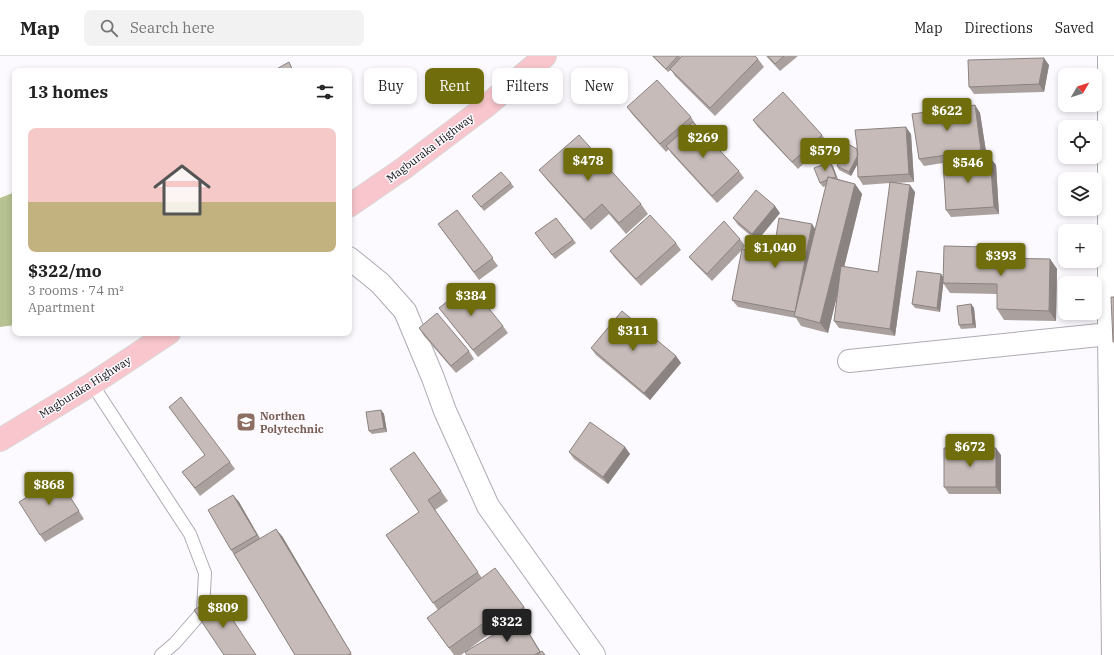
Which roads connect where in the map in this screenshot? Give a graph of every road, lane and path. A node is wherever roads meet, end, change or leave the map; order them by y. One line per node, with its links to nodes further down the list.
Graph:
1 (545, 56): 3 (main road, Magburaka Highway)
2 (1109, 56): 5 (street)
3 (352, 204)
4 (352, 260): 11 (street)
5 (1109, 334): 7 (street); 12 (street)
6 (164, 336): 8 (main road, Magburaka Highway)
7 (849, 361)
8 (92, 384): 9 (main road, Magburaka Highway); 10 (lane)
9 (0, 440)
10 (161, 655)
11 (594, 655)
12 (1114, 655)

